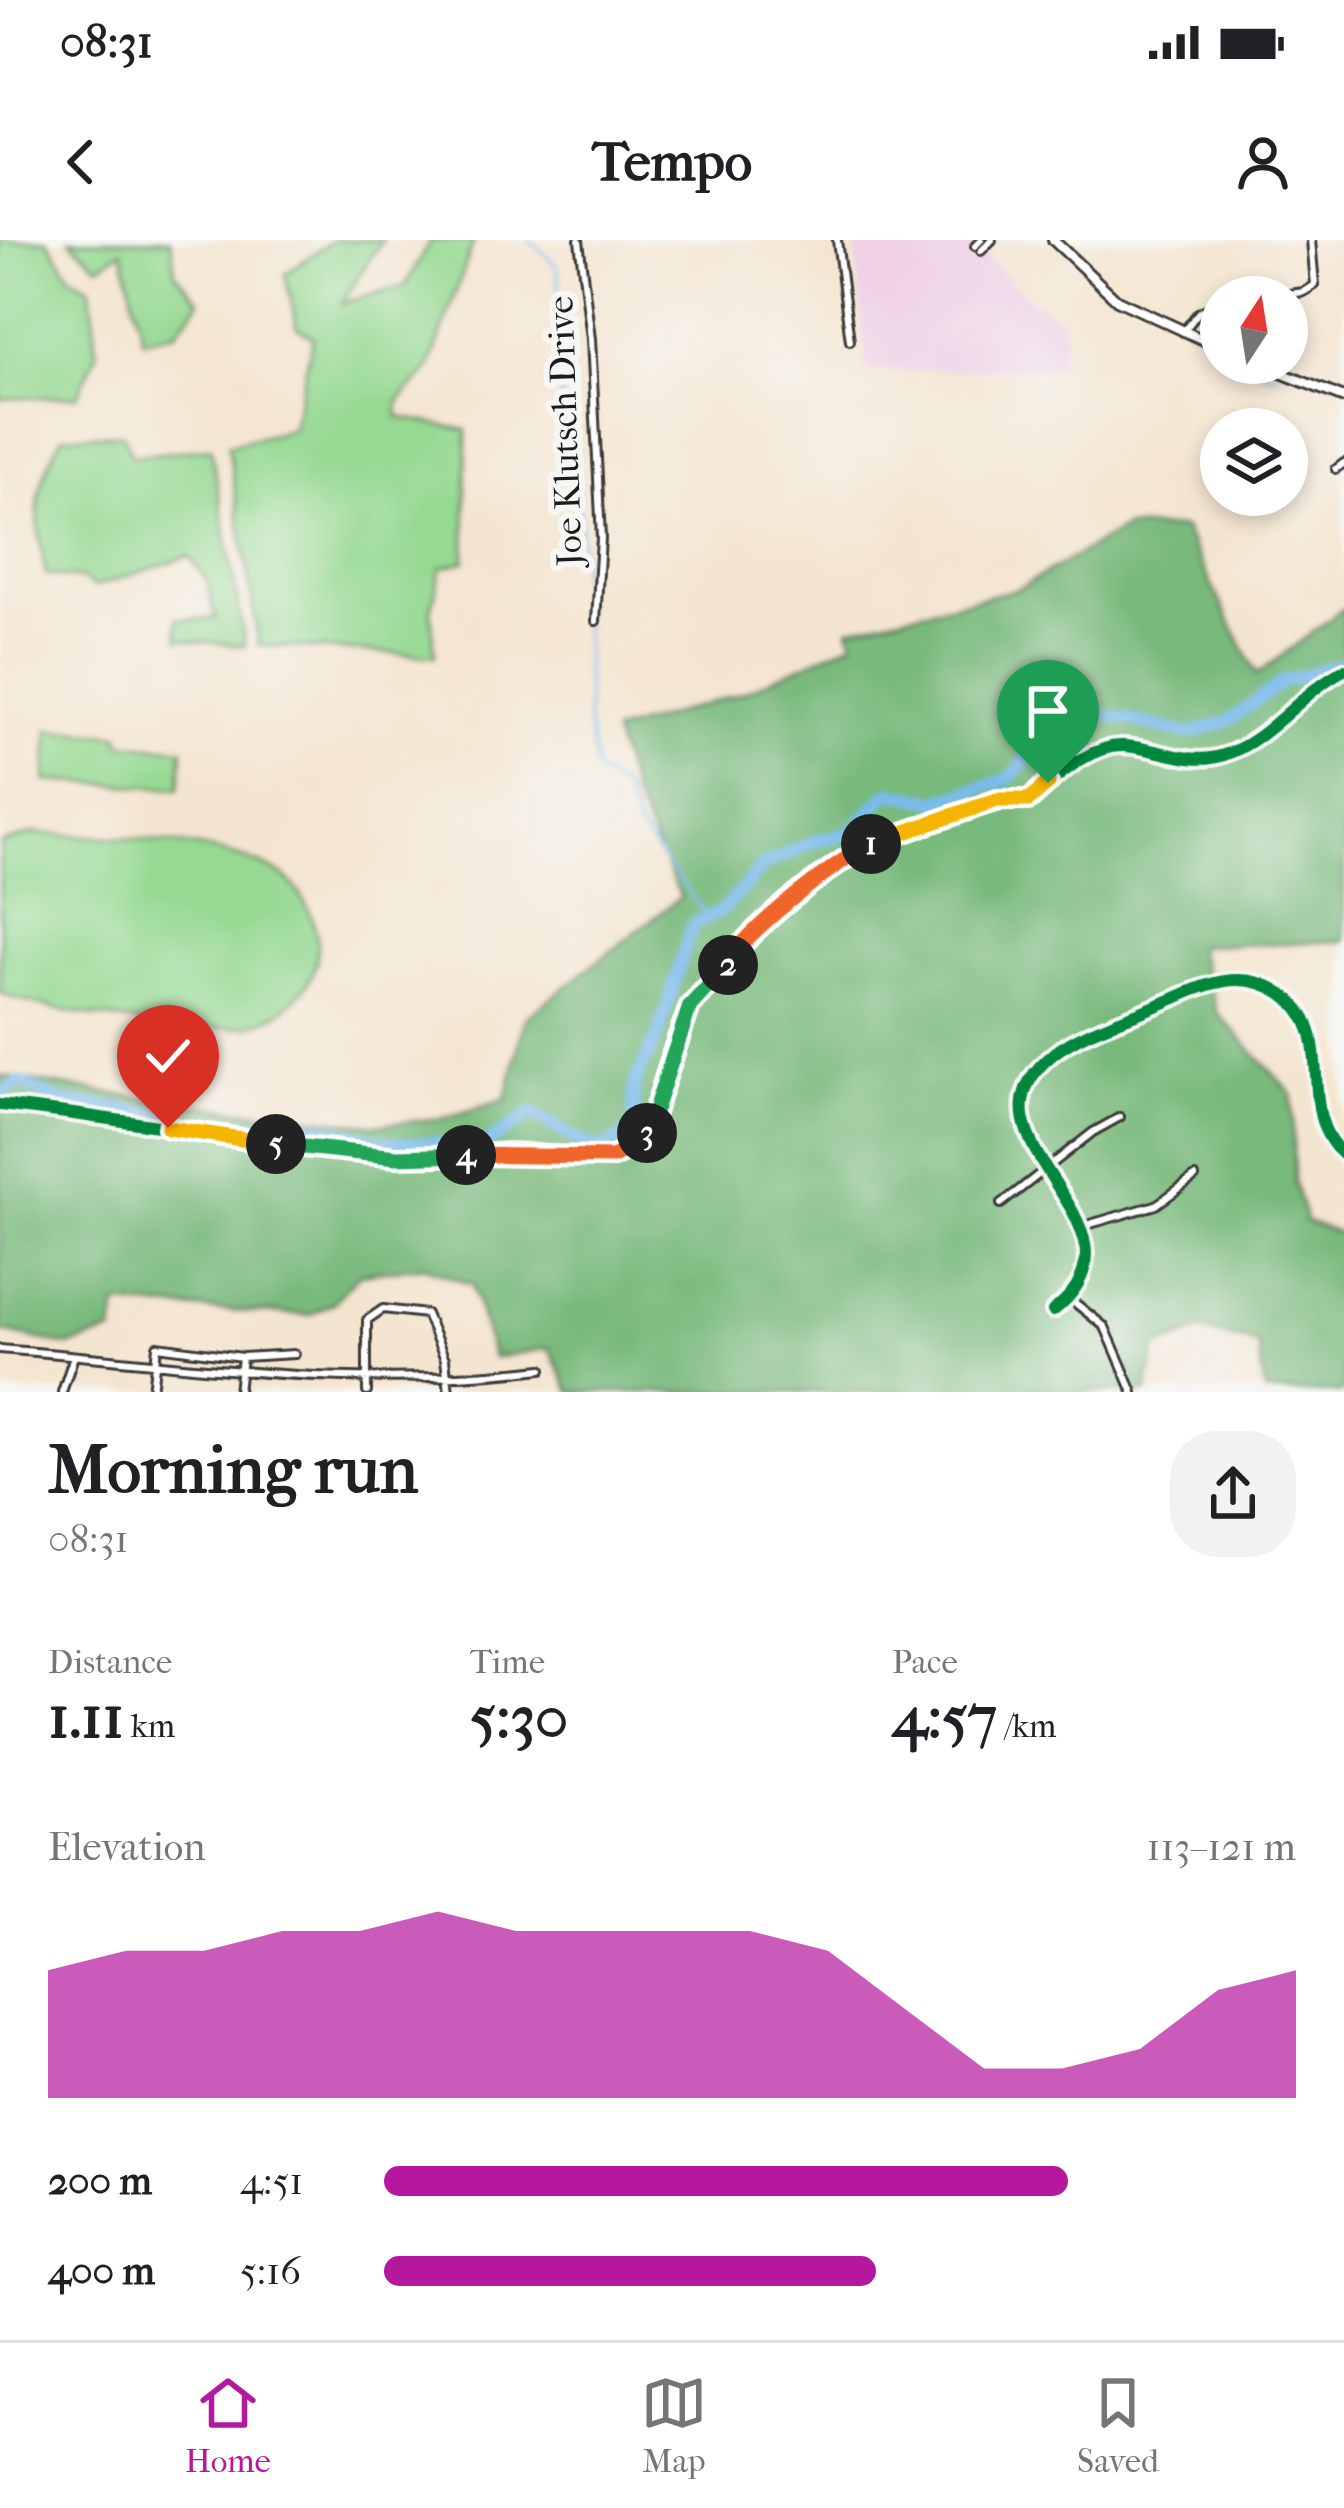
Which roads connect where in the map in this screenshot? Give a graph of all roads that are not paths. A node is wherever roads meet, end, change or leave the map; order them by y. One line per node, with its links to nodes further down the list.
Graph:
1 (579, 240): 14 (street, Joe Klutsch Drive)
2 (837, 240): 11 (street)
3 (992, 240): 6 (street)
4 (1053, 240): 9 (main road)
5 (1311, 240): 7 (street)
6 (979, 246)
7 (1308, 289)
8 (1200, 312): 9 (street)
9 (1184, 332): 10 (main road)
10 (1200, 339)
11 (850, 341)
12 (1308, 384): 13 (main road)
13 (1344, 398)
14 (596, 620)
15 (1120, 1117): 17 (street)
16 (1344, 1155): 17 (street)
17 (1045, 1170): 19 (street); 20 (street)
18 (1195, 1178): 20 (street)
19 (1001, 1204)
20 (1083, 1226): 21 (street)
21 (1069, 1298): 22 (street); 35 (street)
22 (1053, 1311)
23 (0, 1349): 26 (street)
24 (295, 1354): 25 (street)
25 (242, 1358): 27 (street); 29 (street)
26 (73, 1359): 27 (street); 32 (street)
27 (154, 1369): 29 (street); 33 (street)
28 (542, 1369): 30 (street)
29 (240, 1379): 31 (street); 34 (street)
30 (449, 1388): 31 (street); 31 (street)
31 (367, 1390)
32 (62, 1392)
33 (152, 1392)
34 (238, 1392)
35 (1133, 1392)

